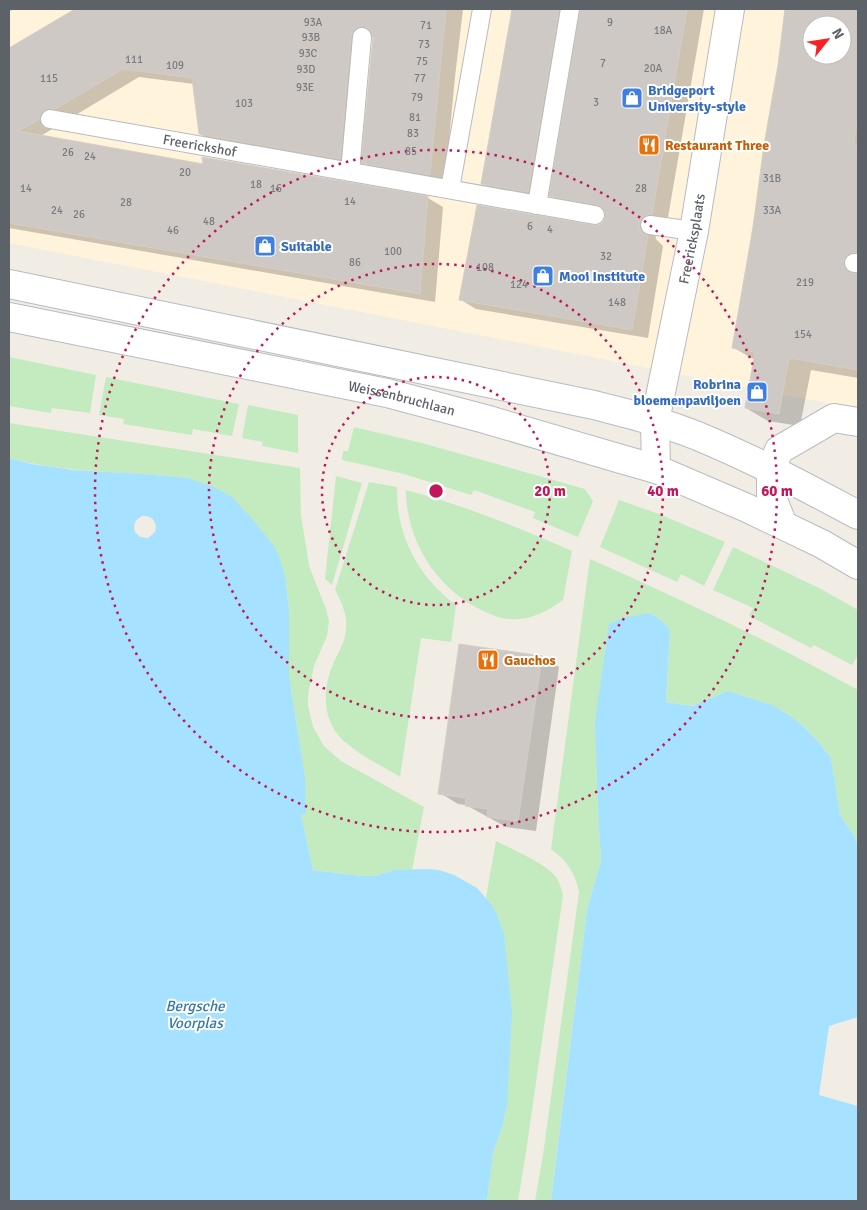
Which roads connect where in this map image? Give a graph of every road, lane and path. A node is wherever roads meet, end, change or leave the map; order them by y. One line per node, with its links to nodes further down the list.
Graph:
1 (482, 9): 7 (lane)
2 (570, 9): 8 (lane)
3 (730, 9): 11 (street, Freericksplaats)
4 (362, 37): 6 (lane)
5 (50, 119): 6 (lane, Freerickshof)
6 (350, 172): 7 (lane, Freerickshof)
7 (450, 190): 8 (lane, Freerickshof)
8 (536, 205): 9 (lane, Freerickshof)
9 (595, 215)
10 (650, 225): 11 (lane)
11 (694, 231): 16 (street, Freericksplaats)
12 (9, 284): 13 (street)
13 (60, 294): 15 (street); 16 (street)
14 (9, 317): 15 (street, Weissenbruchlaan)
15 (53, 326): 18 (street, Weissenbruchlaan)
16 (655, 421): 18 (street, Freericksplaats); 19 (street)
17 (858, 422): 19 (street)
18 (656, 469): 21 (street, Weissenbruchlaan)
19 (771, 469): 20 (street); 21 (street)
20 (858, 515)
21 (783, 525): 22 (street, Weissenbruchlaan)
22 (858, 565)

